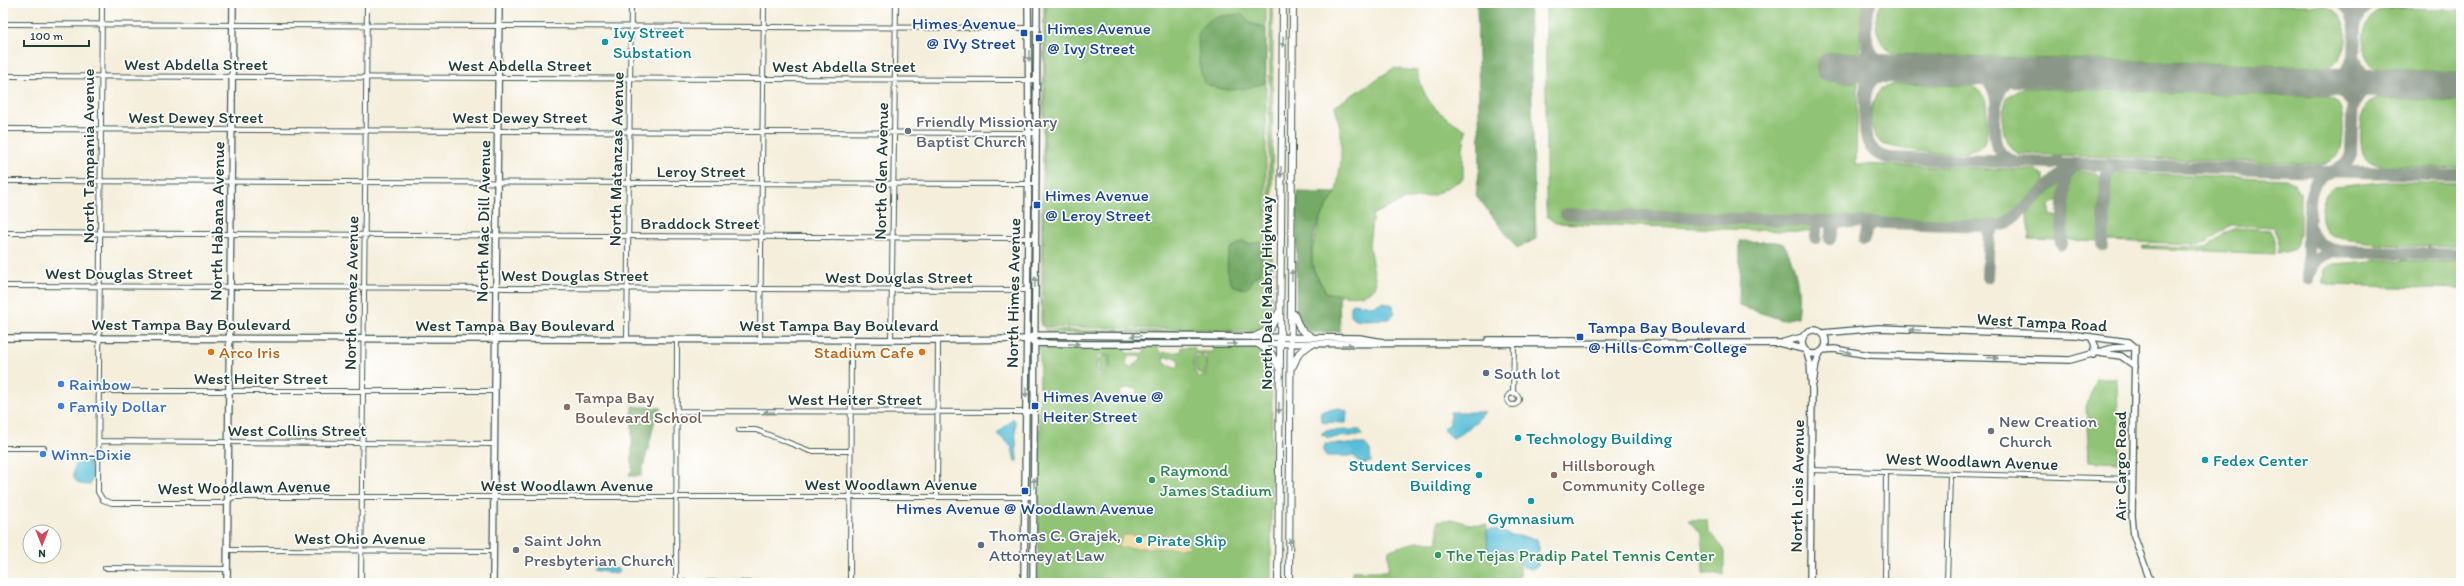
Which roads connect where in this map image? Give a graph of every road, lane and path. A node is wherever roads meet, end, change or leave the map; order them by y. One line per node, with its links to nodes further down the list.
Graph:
1 (102, 3): 13 (street, North Tampania Avenue)
2 (233, 3): 14 (street, North Habana Avenue)
3 (367, 3): 15 (street, North Gomez Avenue)
4 (499, 3): 16 (street, North Mac Dill Avenue)
5 (631, 3): 17 (street, North Matanzas Avenue)
6 (764, 3): 18 (street)
7 (896, 3): 19 (street, North Glen Avenue)
8 (1028, 3): 20 (street, North Himes Avenue)
9 (1037, 3): 21 (street, North Himes Avenue)
10 (1283, 3): 34 (main road, North Dale Mabry Highway, one-way to 34)
11 (1293, 3): 35 (main road, North Dale Mabry Highway)
12 (3, 24): 13 (street)
13 (102, 24): 14 (street); 23 (street, North Tampania Avenue)
14 (233, 24): 15 (street); 24 (street, North Habana Avenue)
15 (367, 24): 16 (street); 25 (street, North Gomez Avenue)
16 (499, 25): 17 (street); 26 (street, North Mac Dill Avenue)
17 (631, 26): 18 (street); 27 (street, North Matanzas Avenue)
18 (763, 26): 19 (street); 28 (street)
19 (895, 27): 20 (street); 29 (street, North Glen Avenue)
20 (1028, 28): 21 (street); 30 (street, North Himes Avenue, one-way to 30)
21 (1038, 28): 31 (street, North Himes Avenue)
22 (3, 76): 23 (street, West Abdella Street)
23 (101, 76): 24 (street, West Abdella Street); 37 (street, North Tampania Avenue)
24 (233, 77): 25 (street, West Abdella Street); 38 (street, North Habana Avenue)
25 (366, 77): 26 (street, West Abdella Street); 39 (street, North Gomez Avenue)
26 (498, 78): 27 (street, West Abdella Street); 40 (street, North Mac Dill Avenue)
27 (630, 78): 28 (street, West Abdella Street); 41 (street, North Matanzas Avenue)
28 (763, 79): 29 (street, West Abdella Street); 42 (street)
29 (895, 79): 30 (street, West Abdella Street); 43 (street, North Glen Avenue)
30 (1029, 80): 31 (street, West Abdella Street); 32 (street, North Himes Avenue)
31 (1037, 80): 33 (street, North Himes Avenue)
32 (1029, 111): 33 (street); 44 (street, North Himes Avenue)
33 (1037, 111): 45 (street, North Himes Avenue)
34 (1282, 113): 35 (main road); 76 (main road, North Dale Mabry Highway, one-way to 76)
35 (1292, 113): 75 (main road, North Dale Mabry Highway, one-way to 35)
36 (3, 129): 37 (street, West Dewey Street)
37 (101, 129): 38 (street, West Dewey Street); 47 (street, North Tampania Avenue)
38 (232, 130): 39 (street, West Dewey Street); 48 (street, North Habana Avenue)
39 (365, 130): 40 (street, West Dewey Street); 49 (street, North Gomez Avenue)
40 (498, 130): 41 (street, West Dewey Street); 50 (street, North Mac Dill Avenue)
41 (629, 131): 42 (street, West Dewey Street); 51 (street, North Matanzas Avenue)
42 (762, 131): 43 (street, West Dewey Street); 52 (street)
43 (894, 132): 44 (street, West Dewey Street); 55 (street, North Glen Avenue)
44 (1029, 133): 45 (street, West Dewey Street); 53 (street, North Himes Avenue)
45 (1037, 133): 54 (street, North Himes Avenue)
46 (3, 181): 47 (street, Leroy Street)
47 (100, 182): 48 (street, Leroy Street); 57 (street, North Tampania Avenue)
48 (231, 182): 49 (street, Leroy Street); 58 (street, North Habana Avenue)
49 (365, 182): 50 (street, Leroy Street); 59 (street, North Gomez Avenue)
50 (497, 183): 51 (street, Leroy Street); 60 (street, North Mac Dill Avenue)
51 (629, 184): 52 (street, Leroy Street); 61 (street, North Matanzas Avenue)
52 (762, 184): 55 (street, Leroy Street); 62 (street)
53 (1028, 184): 54 (street, Leroy Street); 55 (street, Leroy Street); 64 (street, North Himes Avenue)
54 (1036, 184): 65 (street, North Himes Avenue)
55 (893, 185): 63 (street, North Glen Avenue)
56 (3, 233): 57 (street, Braddock Street)
57 (100, 233): 58 (street, Braddock Street); 67 (street, North Tampania Avenue)
58 (231, 234): 59 (street, Braddock Street); 68 (street, North Habana Avenue)
59 (364, 235): 60 (street, Braddock Street); 69 (street, North Gomez Avenue)
60 (496, 236): 61 (street, Braddock Street); 70 (street, North Mac Dill Avenue)
61 (628, 236): 62 (street, Braddock Street); 71 (street, North Matanzas Avenue)
62 (761, 237): 63 (street, Braddock Street); 72 (street)
63 (893, 238): 64 (street, Braddock Street); 73 (street, North Glen Avenue)
64 (1028, 238): 65 (street, Braddock Street); 74 (street, North Himes Avenue)
65 (1036, 238): 77 (street, North Himes Avenue, one-way to 65)
66 (3, 286): 67 (street, West Douglas Street)
67 (100, 286): 68 (street, West Douglas Street); 92 (street, North Tampania Avenue)
68 (230, 286): 69 (street, West Douglas Street); 93 (street, North Habana Avenue)
69 (364, 288): 70 (street, West Douglas Street); 94 (street, North Gomez Avenue)
70 (496, 288): 71 (street, West Douglas Street); 95 (street, North Mac Dill Avenue)
71 (628, 289): 72 (street, West Douglas Street); 96 (street, North Matanzas Avenue)
72 (761, 290): 73 (street, West Douglas Street); 97 (street)
73 (892, 290): 74 (street, West Douglas Street); 101 (street, North Glen Avenue)
74 (1028, 290): 98 (street, North Himes Avenue)
75 (1292, 309): 88 (main road, North Dale Mabry Highway); 89 (main road)
76 (1280, 311): 86 (main road); 87 (main road, North Dale Mabry Highway)
77 (1035, 321): 79 (street, North Himes Avenue); 80 (street)
78 (1823, 333): 85 (street, West Tampa Road, one-way to 78); 90 (street); 117 (street)
79 (1035, 335): 80 (street, West Tampa Bay Boulevard); 98 (street, West Tampa Bay Boulevard); 105 (street, North Himes Avenue)
80 (1056, 336): 81 (street, West Tampa Bay Boulevard)
81 (1088, 336): 82 (street, West Tampa Bay Boulevard, one-way to 81); 107 (street)
82 (1156, 336): 83 (street, West Tampa Bay Boulevard); 108 (street)
83 (1203, 336): 84 (street, West Tampa Bay Boulevard); 109 (street)
84 (1218, 336): 86 (street, West Tampa Bay Boulevard); 110 (street)
85 (2091, 336): 115 (street, West Tampa Road); 119 (street)
86 (1254, 337): 87 (street, West Tampa Bay Boulevard)
87 (1280, 337): 88 (street, West Tampa Bay Boulevard); 112 (main road, North Dale Mabry Highway)
88 (1292, 337): 89 (street, West Tampa Bay Boulevard); 113 (main road, North Dale Mabry Highway)
89 (1312, 337): 104 (street, West Tampa Bay Boulevard)
90 (1803, 337): 106 (street, West Tampa Bay Boulevard); 116 (street)
91 (3, 338): 92 (street, West Tampa Bay Boulevard)
92 (100, 338): 93 (street, West Tampa Bay Boulevard); 124 (street, North Tampania Avenue)
93 (230, 338): 94 (street, West Tampa Bay Boulevard); 125 (street, North Habana Avenue)
94 (364, 339): 95 (street, West Tampa Bay Boulevard); 126 (street, North Gomez Avenue)
95 (495, 339): 96 (street, West Tampa Bay Boulevard); 127 (street, North Mac Dill Avenue)
96 (627, 339): 99 (street, West Tampa Bay Boulevard)
97 (760, 339): 99 (street, West Tampa Bay Boulevard); 100 (street, West Tampa Bay Boulevard)
98 (1026, 339): 102 (street, West Tampa Bay Boulevard); 105 (street, West Tampa Bay Boulevard); 131 (street, North Himes Avenue, one-way to 131)
99 (676, 340): 129 (street)
100 (851, 340): 101 (street, West Tampa Bay Boulevard); 133 (street)
101 (891, 340): 102 (street, West Tampa Bay Boulevard)
102 (938, 340): 130 (street)
103 (1514, 341): 104 (street, West Tampa Bay Boulevard); 106 (street, West Tampa Bay Boulevard); 128 (street)
104 (1383, 342): 114 (street, West Tampa Bay Boulevard, one-way to 104)
105 (1035, 343): 107 (street, West Tampa Bay Boulevard, one-way to 107); 132 (street, North Himes Avenue)
106 (1779, 343): 116 (street, West Tampa Bay Boulevard)
107 (1088, 344): 108 (street, West Tampa Bay Boulevard)
108 (1156, 344): 109 (street, West Tampa Bay Boulevard)
109 (1203, 344): 110 (street, West Tampa Bay Boulevard)
110 (1218, 344): 111 (street, West Tampa Bay Boulevard, one-way to 111)
111 (1258, 344): 112 (street, West Tampa Bay Boulevard); 121 (main road)
112 (1280, 345): 113 (street, West Tampa Bay Boulevard); 121 (main road, North Dale Mabry Highway)
113 (1292, 345): 114 (street, West Tampa Bay Boulevard); 122 (main road, North Dale Mabry Highway)
114 (1310, 345): 122 (main road)
115 (2135, 347): 118 (street, West Tampa Road); 120 (street, Air Cargo Road)
116 (1805, 351): 117 (street); 123 (street, North Lois Avenue)
117 (1822, 352): 119 (street, West Tampa Road, one-way to 119); 123 (street, North Lois Avenue)
118 (2099, 353): 119 (street, West Tampa Road); 120 (street)
119 (2093, 355)
120 (2135, 366): 145 (street, Air Cargo Road)
121 (1280, 369): 168 (main road, North Dale Mabry Highway, one-way to 168)
122 (1292, 369): 169 (main road, North Dale Mabry Highway, one-way to 122)
123 (1812, 390): 142 (street, North Lois Avenue)
124 (100, 391): 125 (street, West Heiter Street); 135 (street, North Tampania Avenue)
125 (230, 391): 126 (street, West Heiter Street); 136 (street, North Habana Avenue)
126 (363, 391): 127 (street, West Heiter Street); 137 (street, North Gomez Avenue)
127 (495, 391): 138 (street, North Mac Dill Avenue)
128 (1513, 394)
129 (676, 411): 133 (street, West Heiter Street, one-way to 129); 146 (street)
130 (938, 412): 131 (street, West Heiter Street); 133 (street, West Heiter Street); 148 (street)
131 (1026, 412): 132 (street, West Heiter Street); 149 (street, North Himes Avenue)
132 (1034, 412): 150 (street, North Himes Avenue, one-way to 132)
133 (850, 413): 141 (street)
134 (739, 430): 141 (street)
135 (99, 441): 136 (street, West Collins Street); 154 (street, North Tampania Avenue)
136 (228, 442): 137 (street, West Collins Street); 153 (street, North Habana Avenue)
137 (362, 444): 138 (street, West Collins Street); 151 (street, North Gomez Avenue)
138 (494, 444): 152 (street, North Mac Dill Avenue)
139 (3, 448): 140 (street)
140 (44, 448)
141 (849, 451): 147 (street)
142 (1811, 470): 143 (street, West Woodlawn Avenue); 170 (street, North Lois Avenue)
143 (1886, 472): 144 (street, West Woodlawn Avenue); 171 (street)
144 (1950, 474): 145 (street, West Woodlawn Avenue); 172 (street)
145 (2133, 479): 173 (street, Air Cargo Road)
146 (675, 497): 147 (street, West Woodlawn Avenue); 152 (street, West Woodlawn Avenue); 160 (street)
147 (849, 497): 148 (street, West Woodlawn Avenue); 165 (street)
148 (937, 497): 149 (street, West Woodlawn Avenue)
149 (1025, 497): 150 (street, West Woodlawn Avenue); 166 (street, North Himes Avenue)
150 (1034, 497): 167 (street, North Himes Avenue)
151 (361, 498): 152 (street, West Woodlawn Avenue); 153 (street, West Woodlawn Avenue); 156 (street, North Gomez Avenue)
152 (494, 498): 157 (street, North Mac Dill Avenue)
153 (228, 499): 154 (street, West Woodlawn Avenue); 155 (street, North Habana Avenue)
154 (103, 500)
155 (227, 550): 156 (street, West Ohio Avenue); 159 (street, North Habana Avenue)
156 (361, 550): 157 (street, West Ohio Avenue); 162 (street, North Gomez Avenue)
157 (493, 551): 163 (street, North Mac Dill Avenue)
158 (105, 568): 159 (street)
159 (227, 569): 161 (street, North Habana Avenue)
160 (676, 582): 164 (street)
161 (227, 583)
162 (361, 583)
163 (493, 583)
164 (750, 583)
165 (850, 583)
166 (1024, 583)
167 (1033, 583)
168 (1278, 583)
169 (1289, 583)
170 (1810, 583)
171 (1885, 583)
172 (1947, 583)
173 (2151, 583)

